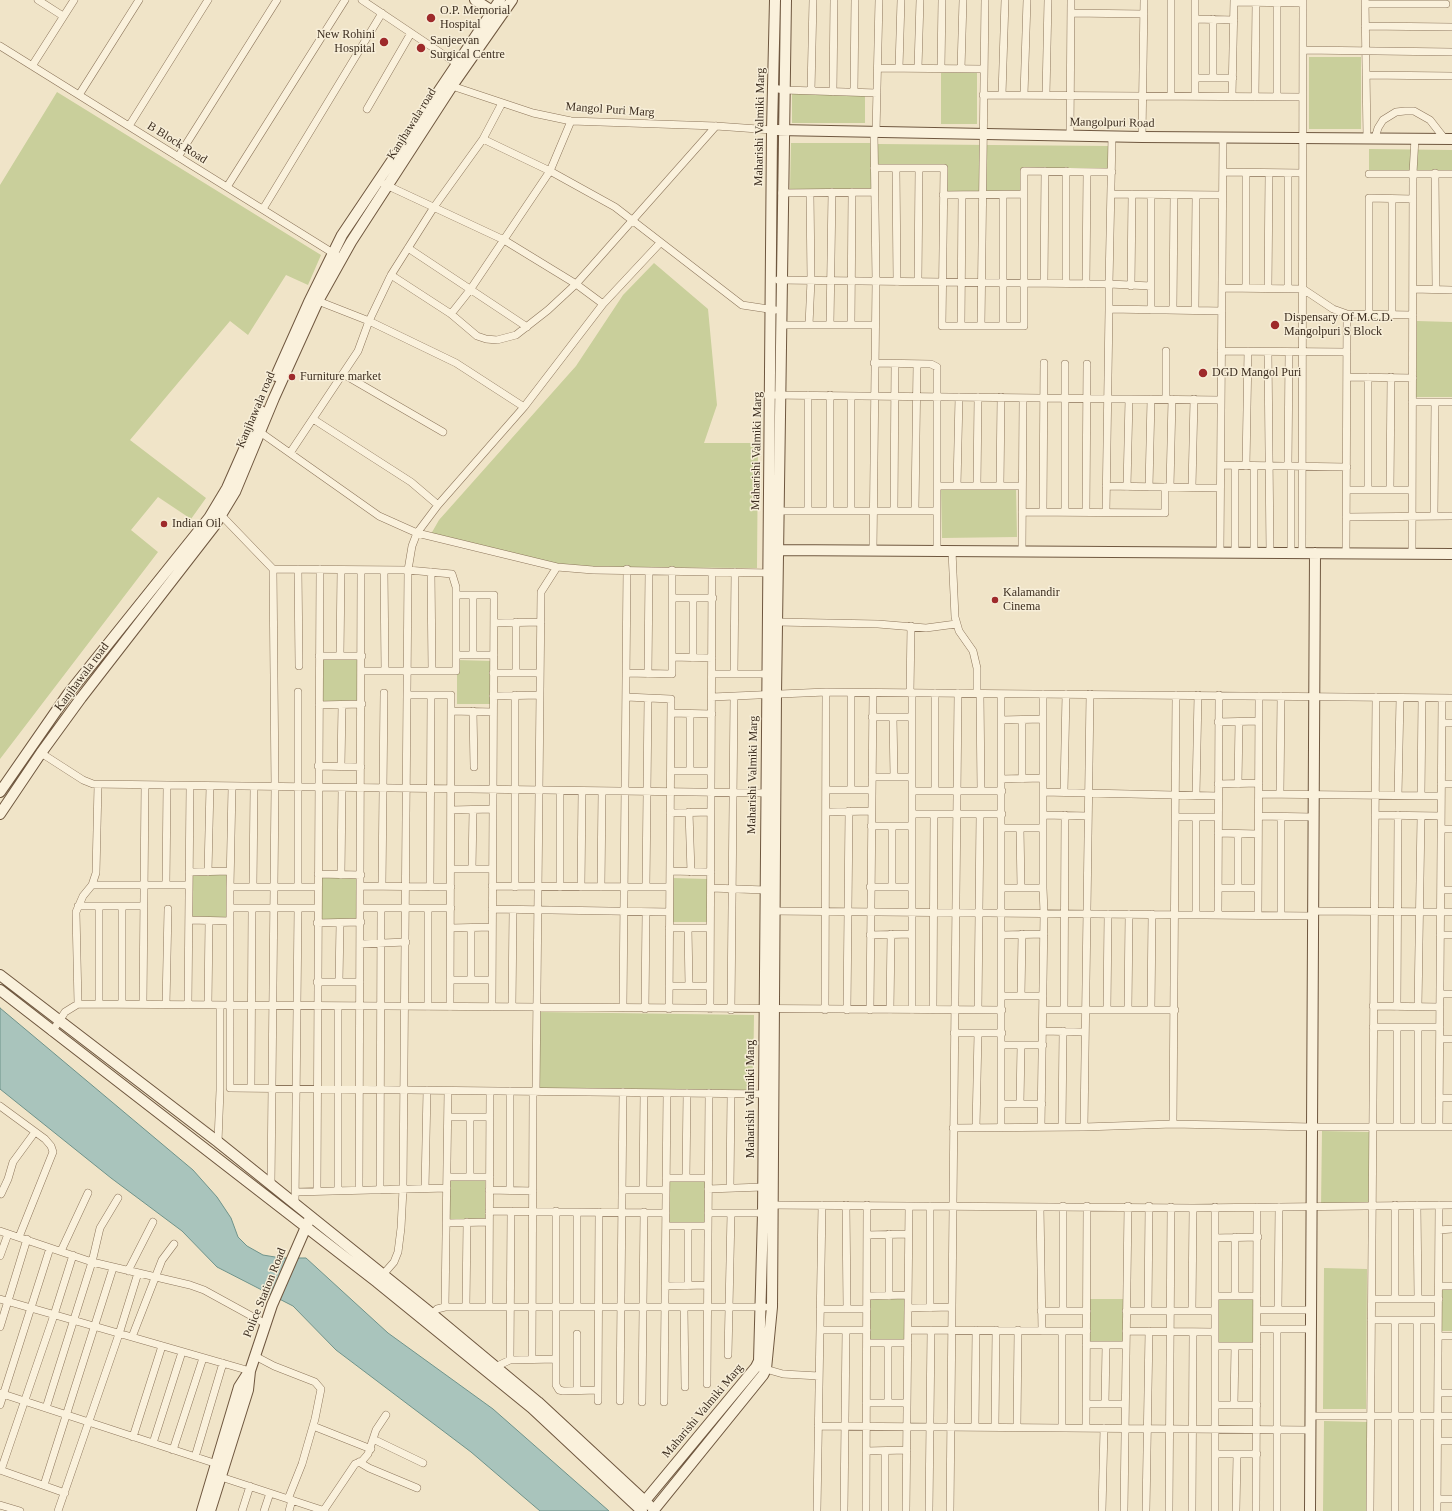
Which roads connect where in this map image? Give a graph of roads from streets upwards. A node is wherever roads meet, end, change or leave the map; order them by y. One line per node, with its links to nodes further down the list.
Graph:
1 (38, 0): 38 (street)
2 (74, 0): 38 (street)
3 (139, 0): 68 (street)
4 (208, 0): 84 (street)
5 (277, 0): 99 (street)
6 (345, 0): 119 (street)
7 (362, 0): 35 (street)
8 (475, 0): 36 (street)
9 (775, 0): 63 (street, Maharishi Valmiki Marg)
10 (786, 0): 63 (street, Maharishi Valmiki Marg)
11 (813, 0): 64 (street)
12 (834, 0): 65 (street)
13 (855, 0): 66 (street)
14 (879, 0): 51 (street)
15 (901, 0): 52 (street)
16 (920, 0): 53 (street)
17 (942, 0): 54 (street)
18 (963, 0): 55 (street)
19 (985, 0): 56 (street)
20 (1006, 0): 70 (street)
21 (1027, 0): 71 (street)
22 (1048, 0): 72 (street)
23 (1071, 0): 34 (street)
24 (1144, 0): 37 (street)
25 (1171, 0): 75 (street)
26 (1195, 0): 39 (street)
27 (504, 1): 36 (street, Kanjhawala road)
28 (1234, 1): 30 (street); 41 (street)
29 (1303, 1): 31 (street); 46 (street)
30 (1256, 2): 31 (street); 78 (street)
31 (1277, 2): 79 (street)
32 (1365, 2): 33 (street); 42 (street)
33 (1446, 4)
34 (1071, 13): 37 (street); 73 (street)
35 (382, 14): 44 (street); 139 (street)
36 (496, 14): 49 (street, Kanjhawala road); 62 (street, Kanjhawala road)
37 (1144, 14): 74 (street)
38 (64, 16): 50 (street)
39 (1195, 19): 40 (street); 59 (street)
40 (1213, 19): 41 (street); 60 (street)
41 (1234, 20): 61 (street)
42 (1365, 26): 43 (street); 47 (street)
43 (1452, 28)
44 (411, 33): 49 (street); 82 (street)
45 (0, 46): 50 (street, B Block Road)
46 (1303, 50): 47 (street); 80 (street)
47 (1365, 51): 48 (street); 57 (street)
48 (1452, 52)
49 (456, 63): 117 (street, Kanjhawala road)
50 (32, 66): 68 (street, B Block Road)
51 (878, 68): 52 (street); 67 (street)
52 (899, 68): 53 (street)
53 (918, 68): 54 (street)
54 (941, 68): 55 (street)
55 (961, 68): 56 (street)
56 (983, 69): 69 (street)
57 (1366, 75): 58 (street); 95 (street)
58 (1452, 76)
59 (1195, 78): 60 (street); 76 (street)
60 (1213, 78): 61 (street)
61 (1233, 78): 77 (street)
62 (452, 86): 81 (street, Mangol Puri Marg); 118 (street, Kanjhawala road)
63 (779, 89): 64 (street); 86 (street, Maharishi Valmiki Marg); 87 (street, Maharishi Valmiki Marg)
64 (811, 91): 65 (street)
65 (833, 92): 66 (street)
66 (854, 92): 67 (street)
67 (877, 93): 88 (street)
68 (79, 95): 84 (street, B Block Road)
69 (983, 95): 70 (street); 89 (street)
70 (1002, 95): 71 (street)
71 (1024, 95): 72 (street)
72 (1046, 95): 73 (street)
73 (1070, 95): 74 (street); 90 (street)
74 (1142, 95): 75 (street); 92 (street)
75 (1170, 96): 76 (street)
76 (1194, 96): 77 (street)
77 (1232, 96): 78 (street)
78 (1255, 97): 79 (street)
79 (1277, 97): 80 (street)
80 (1302, 97): 94 (street)
81 (502, 103): 83 (street, Mangol Puri Marg); 98 (street)
82 (367, 109)
83 (571, 121): 85 (street, Mangol Puri Marg); 103 (street)
84 (129, 126): 99 (street, B Block Road)
85 (716, 126): 86 (street, Mangol Puri Marg); 140 (street)
86 (772, 130): 87 (street, Mangolpuri Road); 146 (street, Maharishi Valmiki Marg)
87 (783, 131): 88 (street, Mangolpuri Road); 123 (street, Maharishi Valmiki Marg)
88 (875, 133): 89 (street, Mangolpuri Road); 100 (street)
89 (982, 135): 90 (street, Mangolpuri Road); 131 (street)
90 (1070, 136): 91 (street, Mangolpuri Road)
91 (1112, 136): 92 (street, Mangolpuri Road); 107 (street)
92 (1142, 137): 93 (street, Mangolpuri Road)
93 (1223, 137): 94 (street, Mangolpuri Road); 108 (street)
94 (1302, 138): 95 (street, Mangolpuri Road); 112 (street)
95 (1371, 138): 96 (street, Mangolpuri Road); 97 (street)
96 (1415, 138): 97 (street, Mangolpuri Road); 113 (street)
97 (1448, 138)
98 (483, 139): 103 (street); 138 (street)
99 (178, 157): 119 (street, B Block Road)
100 (874, 168): 101 (street); 122 (street)
101 (896, 168): 102 (street); 152 (street)
102 (919, 168): 129 (street); 151 (street)
103 (550, 171): 140 (street); 141 (street)
104 (1045, 172): 105 (street); 125 (street); 158 (street)
105 (1066, 172): 106 (street); 160 (street)
106 (1087, 172): 107 (street); 161 (street)
107 (1112, 172): 126 (street)
108 (1222, 172): 109 (street); 135 (street)
109 (1246, 173): 110 (street); 166 (street)
110 (1269, 173): 111 (street); 167 (street)
111 (1288, 173): 112 (street); 168 (street)
112 (1302, 173): 169 (street)
113 (1413, 173): 114 (street); 115 (street); 137 (street)
114 (1434, 173): 116 (street); 172 (street)
115 (1369, 174)
116 (1452, 174)
117 (377, 181): 118 (street); 144 (street, Kanjhawala road)
118 (388, 186): 138 (street); 144 (street, Kanjhawala road)
119 (227, 187): 139 (street, B Block Road)
120 (832, 192): 121 (street); 124 (street); 148 (street)
121 (852, 192): 122 (street); 149 (street)
122 (874, 192): 150 (street)
123 (782, 193): 124 (street); 146 (street, Maharishi Valmiki Marg)
124 (810, 194): 147 (street)
125 (1024, 194): 132 (street); 157 (street)
126 (1111, 194): 127 (street); 162 (street)
127 (1132, 194): 128 (street); 163 (street)
128 (1151, 194): 133 (street); 164 (street)
129 (943, 195): 130 (street); 153 (street)
130 (962, 195): 131 (street); 154 (street)
131 (983, 195): 132 (street); 155 (street)
132 (1004, 195): 156 (street)
133 (1174, 195): 134 (street); 179 (street)
134 (1196, 195): 135 (street); 180 (street)
135 (1222, 195): 165 (street)
136 (1392, 199): 137 (street); 184 (street); 185 (street)
137 (1413, 199): 170 (street)
138 (434, 207): 141 (street); 143 (street)
139 (262, 209): 144 (street, B Block Road)
140 (632, 221): 142 (street); 159 (street)
141 (504, 240): 159 (street); 171 (street)
142 (660, 243): 175 (street); 177 (street)
143 (408, 248): 145 (street); 171 (street)
144 (337, 256): 174 (street, Kanjhawala road); 301 (street, Kanjhawala road)
145 (391, 275): 182 (street); 187 (street)
146 (776, 280): 147 (street); 177 (street, Maharishi Valmiki Marg)
147 (811, 280): 148 (street); 189 (street)
148 (830, 281): 149 (street); 190 (street)
149 (851, 281): 150 (street); 191 (street)
150 (876, 281): 152 (street); 192 (street)
151 (918, 281): 152 (street); 153 (street)
152 (897, 282)
153 (943, 282): 154 (street); 193 (street)
154 (962, 282): 155 (street); 193 (street)
155 (982, 282): 156 (street); 194 (street)
156 (1003, 283): 157 (street); 195 (street)
157 (1024, 283): 158 (street); 195 (street)
158 (1044, 283): 160 (street)
159 (576, 284): 175 (street); 196 (street)
160 (1066, 284): 161 (street)
161 (1086, 284): 162 (street)
162 (1109, 284): 163 (street); 176 (street)
163 (1131, 286): 164 (street)
164 (1151, 286): 178 (street)
165 (1222, 288): 166 (street); 181 (street)
166 (1246, 288): 167 (street)
167 (1268, 288): 168 (street)
168 (1288, 289): 169 (street)
169 (1303, 289): 183 (street); 202 (street)
170 (1413, 289): 172 (street); 186 (street)
171 (470, 290): 182 (street); 196 (street)
172 (1436, 290): 173 (street)
173 (1452, 290)
174 (318, 301): 187 (street); 241 (street, Kanjhawala road)
175 (603, 304): 239 (street)
176 (1109, 309): 178 (street); 230 (street)
177 (776, 310): 188 (street, Maharishi Valmiki Marg); 215 (street, Maharishi Valmiki Marg)
178 (1151, 310): 179 (street)
179 (1173, 310): 180 (street)
180 (1195, 310): 181 (street)
181 (1222, 311): 198 (street)
182 (451, 314): 196 (street)
183 (1347, 314): 184 (street); 203 (street)
184 (1369, 314): 185 (street)
185 (1392, 314): 186 (street)
186 (1413, 315): 214 (street)
187 (370, 320): 210 (street); 239 (street)
188 (781, 325): 189 (street); 215 (street, Maharishi Valmiki Marg)
189 (809, 325): 190 (street)
190 (830, 325): 191 (street)
191 (851, 325): 192 (street)
192 (875, 326): 204 (street)
193 (961, 326): 194 (street)
194 (981, 326): 195 (street)
195 (1003, 326)
196 (527, 327)
197 (1166, 351): 233 (street)
198 (1221, 351): 199 (street); 235 (street)
199 (1248, 351): 200 (street); 246 (street)
200 (1268, 352): 201 (street); 247 (street)
201 (1289, 352): 202 (street); 248 (street)
202 (1304, 352): 203 (street); 249 (street)
203 (1347, 352): 211 (street)
204 (874, 363): 206 (street); 219 (street)
205 (1044, 363): 227 (street)
206 (895, 364): 207 (street); 220 (street)
207 (917, 364): 221 (street); 222 (street)
208 (1065, 364): 228 (street)
209 (1087, 364): 229 (street)
210 (343, 374): 240 (street); 242 (street)
211 (1347, 377): 212 (street); 250 (street)
212 (1368, 377): 213 (street); 263 (street)
213 (1391, 378): 214 (street); 264 (street)
214 (1413, 378): 236 (street)
215 (775, 395): 216 (street); 274 (street, Maharishi Valmiki Marg)
216 (808, 395): 217 (street); 267 (street)
217 (830, 395): 218 (street); 268 (street)
218 (851, 396): 219 (street); 269 (street)
219 (873, 396): 220 (street); 270 (street)
220 (895, 396): 221 (street); 271 (street)
221 (916, 396): 222 (street); 272 (street)
222 (937, 397): 223 (street); 251 (street)
223 (959, 397): 224 (street); 252 (street)
224 (978, 397): 225 (street); 253 (street)
225 (1001, 397): 226 (street); 254 (street)
226 (1024, 398): 227 (street); 255 (street)
227 (1044, 398): 228 (street); 275 (street)
228 (1065, 398): 229 (street); 277 (street)
229 (1087, 398): 230 (street); 278 (street)
230 (1107, 398): 231 (street); 256 (street)
231 (1129, 399): 232 (street); 257 (street)
232 (1150, 399): 233 (street); 258 (street)
233 (1169, 399): 234 (street); 259 (street)
234 (1194, 399): 235 (street); 260 (street)
235 (1221, 400): 244 (street)
236 (1412, 402): 237 (street); 265 (street)
237 (1434, 402): 238 (street); 282 (street)
238 (1452, 402)
239 (524, 407): 266 (street)
240 (313, 419): 243 (street); 266 (street)
241 (260, 432): 243 (street); 280 (street, Kanjhawala road)
242 (443, 432)
243 (290, 453): 285 (street)
244 (1221, 465): 245 (street); 261 (street)
245 (1235, 465): 246 (street); 292 (street)
246 (1250, 466): 247 (street); 293 (street)
247 (1269, 466): 248 (street); 294 (street)
248 (1290, 466): 249 (street); 295 (street)
249 (1303, 467): 250 (street); 296 (street)
250 (1346, 467): 262 (street)
251 (937, 486): 252 (street); 273 (street)
252 (957, 486): 253 (street)
253 (977, 486): 254 (street)
254 (1000, 486): 255 (street)
255 (1022, 486): 276 (street)
256 (1106, 486): 257 (street); 279 (street)
257 (1127, 486): 258 (street)
258 (1149, 487): 259 (street)
259 (1167, 487): 260 (street); 279 (street)
260 (1192, 487): 261 (street)
261 (1220, 488): 291 (street)
262 (1346, 490): 263 (street); 284 (street)
263 (1368, 490): 264 (street)
264 (1390, 490): 265 (street)
265 (1412, 490): 281 (street)
266 (438, 505): 285 (street)
267 (808, 510): 268 (street); 274 (street)
268 (830, 510): 269 (street)
269 (850, 510): 270 (street)
270 (873, 510): 271 (street); 287 (street)
271 (894, 510): 272 (street)
272 (915, 510): 273 (street)
273 (937, 510): 288 (street)
274 (774, 511): 286 (street, Maharishi Valmiki Marg)
275 (1043, 511): 276 (street); 277 (street)
276 (1022, 512): 290 (street)
277 (1065, 512): 278 (street)
278 (1086, 512): 279 (street)
279 (1106, 512)
280 (221, 515): 301 (street, Kanjhawala road); 303 (street)
281 (1412, 516): 282 (street); 284 (street); 299 (street)
282 (1434, 516): 283 (street)
283 (1452, 516)
284 (1346, 517): 298 (street)
285 (417, 533): 302 (street); 309 (street)
286 (773, 550): 287 (street); 316 (street, Maharishi Valmiki Marg)
287 (873, 551): 288 (street)
288 (937, 551): 289 (street)
289 (952, 551): 290 (street); 326 (street)
290 (1022, 552): 291 (street)
291 (1220, 553): 292 (street)
292 (1235, 553): 293 (street)
293 (1254, 553): 294 (street)
294 (1270, 553): 295 (street)
295 (1291, 553): 296 (street)
296 (1302, 553): 297 (street)
297 (1315, 553): 298 (street); 375 (street)
298 (1346, 554): 299 (street)
299 (1412, 554): 300 (street)
300 (1452, 554)
301 (178, 564): 404 (street, Kanjhawala road); 459 (street, Kanjhawala road)
302 (557, 567): 310 (street); 323 (street)
303 (273, 569): 304 (street); 430 (street)
304 (298, 569): 305 (street); 337 (street)
305 (320, 569): 306 (street); 331 (street)
306 (341, 570): 307 (street); 332 (street)
307 (362, 570): 308 (street); 333 (street)
308 (384, 570): 309 (street); 339 (street)
309 (408, 570): 313 (street); 340 (street)
310 (627, 570): 312 (street); 345 (street)
311 (672, 570): 312 (street); 315 (street); 319 (street)
312 (649, 571): 346 (street)
313 (431, 572): 317 (street); 341 (street)
314 (735, 572): 315 (street); 316 (street); 348 (street)
315 (712, 573): 321 (street)
316 (773, 573): 324 (street, Maharishi Valmiki Marg); 349 (street, Maharishi Valmiki Marg)
317 (456, 595): 318 (street); 328 (street)
318 (473, 595): 325 (street); 329 (street)
319 (672, 598): 320 (street); 334 (street)
320 (693, 598): 321 (street); 335 (street)
321 (713, 598): 336 (street)
322 (516, 622): 323 (street); 325 (street); 343 (street)
323 (541, 622): 344 (street)
324 (777, 622): 327 (street); 349 (street, Maharishi Valmiki Marg)
325 (494, 623): 330 (street)
326 (956, 624): 327 (street); 359 (street)
327 (911, 626): 355 (street)
328 (456, 655): 329 (street); 341 (street)
329 (473, 655): 330 (street)
330 (494, 655): 342 (street)
331 (319, 656): 332 (street); 385 (street)
332 (340, 656): 333 (street)
333 (362, 656): 338 (street)
334 (672, 657): 335 (street); 346 (street)
335 (693, 658): 336 (street)
336 (712, 658): 347 (street)
337 (299, 666)
338 (362, 671): 339 (street); 384 (street)
339 (385, 671): 340 (street)
340 (408, 671): 341 (street); 369 (street)
341 (432, 671)
342 (493, 673): 343 (street); 370 (street)
343 (516, 673): 344 (street)
344 (540, 673): 366 (street)
345 (626, 674): 346 (street); 376 (street)
346 (648, 674)
347 (712, 674): 348 (street); 371 (street)
348 (734, 674): 349 (street)
349 (772, 674): 358 (street, Maharishi Valmiki Marg)
350 (298, 692): 431 (street)
351 (826, 692): 352 (street); 358 (street); 441 (street)
352 (851, 692): 354 (street); 442 (street)
353 (384, 693): 435 (street)
354 (873, 693): 355 (street); 395 (street)
355 (911, 693): 356 (street); 394 (street)
356 (935, 693): 357 (street); 449 (street)
357 (958, 693): 359 (street); 450 (street)
358 (771, 694): 377 (street); 462 (street, Maharishi Valmiki Marg)
359 (978, 694): 360 (street); 451 (street)
360 (1001, 694): 361 (street); 396 (street)
361 (1043, 694): 362 (street); 398 (street)
362 (1066, 694): 363 (street); 457 (street)
363 (1090, 694): 367 (street); 458 (street)
364 (431, 695): 369 (street); 387 (street); 437 (street)
365 (516, 695): 366 (street); 370 (street); 440 (street)
366 (540, 695): 444 (street)
367 (1176, 695): 368 (street); 466 (street)
368 (1198, 695): 372 (street); 467 (street)
369 (407, 696): 436 (street)
370 (493, 696): 389 (street)
371 (712, 696): 377 (street); 392 (street)
372 (1219, 696): 373 (street); 400 (street)
373 (1259, 696): 374 (street); 399 (street)
374 (1281, 696): 375 (street); 464 (street)
375 (1314, 696): 378 (street); 465 (street)
376 (626, 697): 379 (street); 453 (street)
377 (734, 697): 461 (street)
378 (1376, 697): 380 (street); 469 (street)
379 (648, 698): 390 (street); 454 (street)
380 (1400, 698): 381 (street); 470 (street)
381 (1422, 698): 382 (street); 471 (street)
382 (1442, 698): 383 (street); 402 (street)
383 (1452, 698)
384 (362, 704): 386 (street); 408 (street)
385 (319, 705): 386 (street); 405 (street)
386 (342, 705): 406 (street)
387 (451, 711): 388 (street); 438 (street)
388 (472, 711): 389 (street); 407 (street)
389 (493, 712): 439 (street)
390 (671, 713): 391 (street); 409 (street)
391 (690, 714): 392 (street); 410 (street)
392 (712, 714): 411 (street)
393 (893, 717): 394 (street); 395 (street); 413 (street)
394 (912, 717): 414 (street)
395 (872, 718): 412 (street)
396 (1001, 720): 397 (street); 416 (street)
397 (1022, 720): 398 (street); 417 (street)
398 (1043, 720): 415 (street)
399 (1259, 721): 401 (street); 420 (street)
400 (1218, 722): 401 (street); 418 (street)
401 (1239, 722): 419 (street)
402 (1442, 723): 403 (street); 421 (street)
403 (1452, 723)
404 (41, 753): 423 (street); 473 (street, Kanjhawala road)
405 (318, 766): 406 (street); 432 (street)
406 (341, 766): 408 (street)
407 (474, 766)
408 (362, 767): 434 (street)
409 (670, 771): 410 (street); 455 (street)
410 (690, 771): 411 (street)
411 (711, 771): 460 (street)
412 (872, 777): 413 (street); 443 (street)
413 (894, 777): 414 (street)
414 (912, 777): 448 (street)
415 (1043, 778): 417 (street); 456 (street)
416 (1001, 779): 417 (street); 452 (street)
417 (1022, 779)
418 (1218, 784): 419 (street); 468 (street)
419 (1238, 784): 420 (street)
420 (1259, 784): 463 (street)
421 (1442, 784): 422 (street); 472 (street)
422 (1452, 784)
423 (98, 785): 424 (street); 525 (street)
424 (145, 785): 425 (street); 526 (street)
425 (167, 786): 426 (street); 527 (street)
426 (190, 786): 427 (street); 517 (street)
427 (210, 786): 428 (street); 518 (street)
428 (232, 787): 429 (street); 516 (street)
429 (254, 787): 430 (street); 533 (street)
430 (275, 787): 431 (street); 534 (street)
431 (298, 788): 432 (street); 535 (street)
432 (318, 788): 433 (street); 522 (street)
433 (342, 788): 434 (street); 523 (street)
434 (361, 788): 435 (street); 524 (street)
435 (383, 789): 436 (street); 530 (street)
436 (407, 789): 437 (street); 536 (street)
437 (430, 789): 438 (street); 537 (street)
438 (451, 789): 439 (street); 475 (street)
439 (493, 790): 440 (street); 474 (street)
440 (515, 790): 444 (street); 539 (street)
441 (826, 790): 442 (street); 481 (street)
442 (851, 790): 443 (street)
443 (871, 790): 478 (street)
444 (540, 791): 445 (street); 540 (street)
445 (560, 791): 446 (street); 541 (street)
446 (582, 791): 447 (street); 542 (street)
447 (602, 791): 453 (street); 543 (street)
448 (912, 791): 449 (street); 484 (street)
449 (936, 791): 450 (street)
450 (958, 791): 451 (street); 486 (street)
451 (980, 791): 452 (street)
452 (1002, 791): 488 (street)
453 (625, 792): 454 (street); 544 (street)
454 (647, 792): 455 (street); 545 (street)
455 (670, 792): 460 (street); 482 (street)
456 (1043, 792): 457 (street); 489 (street)
457 (1064, 792): 458 (street)
458 (1088, 792): 466 (street); 493 (street)
459 (0, 793): 473 (street)
460 (711, 793): 461 (street); 480 (street)
461 (732, 793): 462 (street); 558 (street)
462 (770, 793): 559 (street, Maharishi Valmiki Marg); 581 (street, Maharishi Valmiki Marg)
463 (1259, 794): 464 (street); 494 (street)
464 (1280, 794): 465 (street)
465 (1314, 794): 469 (street); 501 (street)
466 (1176, 795): 467 (street); 497 (street)
467 (1196, 795): 468 (street)
468 (1218, 796): 499 (street)
469 (1375, 796): 470 (street); 491 (street)
470 (1398, 796): 471 (street)
471 (1420, 796): 472 (street)
472 (1441, 796): 496 (street)
473 (9, 800): 483 (street, Kanjhawala road)
474 (493, 809): 476 (street); 515 (street)
475 (451, 810): 476 (street); 513 (street)
476 (473, 810): 514 (street)
477 (849, 811): 478 (street); 481 (street); 586 (street)
478 (871, 811): 502 (street)
479 (690, 812): 480 (street); 482 (street); 520 (street)
480 (711, 812): 521 (street)
481 (827, 812): 582 (street)
482 (670, 813): 519 (street)
483 (0, 814)
484 (912, 814): 485 (street); 504 (street)
485 (934, 814): 486 (street); 589 (street)
486 (958, 814): 487 (street); 594 (street)
487 (980, 814): 488 (street); 595 (street)
488 (1002, 814): 505 (street)
489 (1043, 815): 490 (street); 507 (street)
490 (1065, 815): 493 (street); 598 (street)
491 (1375, 815): 492 (street); 583 (street)
492 (1398, 815): 495 (street); 590 (street)
493 (1088, 816): 599 (street)
494 (1259, 816): 500 (street); 512 (street)
495 (1421, 816): 496 (street); 591 (street)
496 (1441, 816): 508 (street)
497 (1176, 817): 498 (street); 604 (street)
498 (1196, 817): 499 (street); 605 (street)
499 (1218, 817): 510 (street)
500 (1281, 817): 501 (street); 608 (street)
501 (1314, 818): 603 (street)
502 (871, 826): 503 (street); 546 (street)
503 (892, 826): 504 (street); 547 (street)
504 (912, 826): 548 (street)
505 (1002, 828): 506 (street); 552 (street)
506 (1020, 828): 507 (street); 553 (street)
507 (1043, 828): 554 (street)
508 (1441, 829): 509 (street); 560 (street)
509 (1452, 829)
510 (1218, 833): 511 (street); 555 (street)
511 (1238, 834): 512 (street); 556 (street)
512 (1258, 834): 557 (street)
513 (451, 869): 514 (street); 538 (street)
514 (472, 869): 515 (street)
515 (492, 869): 531 (street)
516 (230, 871): 518 (street); 532 (street)
517 (189, 872): 518 (street); 528 (street)
518 (208, 872)
519 (670, 872): 520 (street); 550 (street)
520 (690, 872): 521 (street)
521 (711, 872): 551 (street)
522 (318, 874): 523 (street); 549 (street)
523 (341, 875): 524 (street)
524 (361, 875): 529 (street)
525 (92, 885): 526 (street); 562 (street)
526 (144, 885): 527 (street); 565 (street)
527 (166, 885): 528 (street)
528 (189, 885): 609 (street)
529 (361, 886): 530 (street); 571 (street)
530 (382, 886): 536 (street)
531 (492, 886): 539 (street); 577 (street)
532 (230, 887): 533 (street); 566 (street)
533 (253, 887): 534 (street)
534 (274, 887): 535 (street); 568 (street)
535 (298, 887): 549 (street)
536 (406, 887): 537 (street); 573 (street)
537 (430, 887): 538 (street)
538 (451, 887): 575 (street)
539 (515, 887): 540 (street)
540 (538, 887): 541 (street); 579 (street)
541 (560, 887): 542 (street)
542 (581, 887): 543 (street)
543 (601, 887): 544 (street)
544 (624, 887): 545 (street); 580 (street)
545 (646, 887): 550 (street)
546 (870, 887): 547 (street); 587 (street)
547 (892, 887): 548 (street)
548 (912, 887): 588 (street)
549 (318, 888): 570 (street)
550 (670, 888): 585 (street)
551 (711, 888): 558 (street); 620 (street)
552 (1002, 888): 553 (street); 596 (street)
553 (1021, 888): 554 (street)
554 (1043, 888): 597 (street)
555 (1218, 888): 556 (street); 606 (street)
556 (1238, 888): 557 (street)
557 (1258, 888): 607 (street)
558 (732, 889): 559 (street); 678 (street)
559 (765, 890): 581 (street, Maharishi Valmiki Marg)
560 (1440, 890): 561 (street); 592 (street)
561 (1452, 890)
562 (78, 906): 563 (street); 648 (street)
563 (99, 906): 564 (street); 649 (street)
564 (122, 906): 565 (street); 650 (street)
565 (144, 906): 651 (street)
566 (230, 908): 567 (street); 611 (street)
567 (252, 908): 568 (street); 657 (street)
568 (274, 908): 569 (street); 658 (street)
569 (298, 908): 570 (street); 659 (street)
570 (318, 908): 613 (street)
571 (361, 908): 572 (street); 612 (street)
572 (381, 908): 573 (street); 630 (street)
573 (406, 908): 574 (street); 629 (street)
574 (428, 908): 575 (street); 666 (street)
575 (450, 908): 616 (street)
576 (168, 909): 652 (street)
577 (492, 909): 578 (street); 615 (street)
578 (513, 910): 579 (street); 669 (street)
579 (538, 910): 580 (street); 673 (street)
580 (624, 911): 584 (street); 674 (street)
581 (770, 911): 582 (street); 679 (street, Maharishi Valmiki Marg)
582 (827, 911): 586 (street); 680 (street)
583 (1374, 911): 590 (street); 603 (street); 664 (street)
584 (646, 912): 585 (street); 675 (street)
585 (669, 912): 618 (street)
586 (849, 912): 587 (street); 681 (street)
587 (870, 912): 588 (street); 621 (street)
588 (912, 912): 589 (street); 623 (street)
589 (934, 912): 594 (street); 685 (street)
590 (1396, 912): 591 (street); 670 (street)
591 (1419, 912): 592 (street); 671 (street)
592 (1440, 912): 593 (street); 627 (street)
593 (1452, 912)
594 (956, 913): 595 (street); 686 (street)
595 (980, 913): 596 (street); 687 (street)
596 (1002, 913): 597 (street); 626 (street)
597 (1044, 913): 598 (street); 625 (street)
598 (1063, 914): 599 (street); 690 (street)
599 (1086, 914): 600 (street); 691 (street)
600 (1108, 914): 601 (street); 692 (street)
601 (1130, 914): 602 (street); 693 (street)
602 (1152, 914): 604 (street); 694 (street)
603 (1313, 914): 608 (street); 748 (street)
604 (1175, 915): 605 (street); 695 (street)
605 (1196, 915): 606 (street)
606 (1218, 915): 607 (street)
607 (1258, 915): 608 (street)
608 (1281, 916)
609 (189, 920): 610 (street); 653 (street)
610 (209, 921): 611 (street); 654 (street)
611 (230, 921): 656 (street)
612 (361, 922): 614 (street); 631 (street)
613 (318, 923): 614 (street); 636 (street)
614 (340, 923): 637 (street)
615 (492, 927): 617 (street); 635 (street)
616 (450, 928): 617 (street); 633 (street)
617 (471, 928): 634 (street)
618 (669, 928): 619 (street); 639 (street)
619 (688, 928): 620 (street); 640 (street)
620 (710, 928): 641 (street)
621 (870, 934): 622 (street); 682 (street)
622 (891, 934): 623 (street); 683 (street)
623 (912, 934): 684 (street)
624 (1022, 934): 625 (street); 626 (street); 646 (street)
625 (1044, 934): 647 (street)
626 (1002, 935): 645 (street)
627 (1440, 935): 628 (street); 643 (street)
628 (1452, 935)
629 (406, 942): 630 (street); 665 (street)
630 (380, 943): 631 (street); 663 (street)
631 (360, 944): 638 (street)
632 (0, 975): 696 (street)
633 (450, 980): 634 (street); 667 (street)
634 (471, 980): 635 (street)
635 (492, 980): 668 (street)
636 (317, 982): 637 (street); 660 (street)
637 (339, 982): 638 (street)
638 (360, 982): 662 (street)
639 (669, 986): 640 (street); 676 (street)
640 (689, 986): 641 (street)
641 (710, 986): 677 (street)
642 (0, 990): 703 (street)
643 (1440, 994): 644 (street); 672 (street)
644 (1452, 994)
645 (1002, 996): 646 (street); 688 (street)
646 (1021, 996): 647 (street)
647 (1043, 996): 689 (street)
648 (78, 1004): 649 (street); 696 (street)
649 (99, 1004): 650 (street)
650 (122, 1004): 651 (street)
651 (143, 1004): 652 (street)
652 (166, 1005): 653 (street)
653 (188, 1005): 654 (street)
654 (208, 1005): 655 (street)
655 (220, 1005): 656 (street); 758 (street)
656 (230, 1005): 657 (street); 713 (street)
657 (251, 1006): 658 (street); 713 (street)
658 (273, 1006): 659 (street); 714 (street)
659 (297, 1006): 660 (street); 715 (street)
660 (317, 1006): 661 (street); 716 (street)
661 (338, 1006): 662 (street); 717 (street)
662 (360, 1006): 663 (street); 718 (street)
663 (380, 1006): 665 (street); 719 (street)
664 (1373, 1006): 670 (street); 697 (street)
665 (405, 1007): 666 (street); 720 (street)
666 (428, 1007): 667 (street)
667 (450, 1007): 668 (street)
668 (492, 1007): 669 (street)
669 (512, 1007): 673 (street)
670 (1397, 1007): 671 (street)
671 (1418, 1007): 672 (street)
672 (1440, 1007): 700 (street)
673 (536, 1008): 674 (street); 725 (street)
674 (624, 1008): 675 (street)
675 (645, 1009): 676 (street)
676 (668, 1009): 677 (street)
677 (710, 1009): 678 (street)
678 (731, 1010): 679 (street)
679 (769, 1010): 680 (street); 732 (street, Maharishi Valmiki Marg)
680 (825, 1010): 681 (street)
681 (847, 1010): 682 (street)
682 (870, 1010): 683 (street)
683 (890, 1010): 684 (street)
684 (912, 1010): 685 (street)
685 (932, 1010): 686 (street)
686 (955, 1010): 687 (street); 705 (street)
687 (978, 1010): 688 (street)
688 (1002, 1010): 707 (street)
689 (1043, 1010): 690 (street); 701 (street)
690 (1064, 1010): 691 (street)
691 (1085, 1010): 692 (street); 704 (street)
692 (1107, 1010): 693 (street)
693 (1128, 1010): 694 (street)
694 (1151, 1010): 695 (street)
695 (1175, 1010): 744 (street)
696 (60, 1021): 703 (street); 733 (street)
697 (1373, 1027): 698 (street); 749 (street)
698 (1397, 1027): 699 (street); 750 (street)
699 (1418, 1027): 700 (street); 751 (street)
700 (1440, 1027): 708 (street)
701 (1043, 1031): 702 (street); 710 (street)
702 (1063, 1031): 704 (street); 746 (street)
703 (52, 1032): 740 (street)
704 (1084, 1032): 747 (street)
705 (954, 1033): 706 (street); 754 (street)
706 (978, 1033): 707 (street); 755 (street)
707 (1002, 1033): 712 (street)
708 (1440, 1039): 709 (street); 734 (street)
709 (1452, 1039)
710 (1043, 1044): 711 (street); 738 (street)
711 (1021, 1045): 712 (street); 737 (street)
712 (1002, 1046): 736 (street)
713 (251, 1088): 714 (street)
714 (273, 1089): 715 (street); 767 (street)
715 (295, 1089): 716 (street); 784 (street)
716 (316, 1089): 717 (street); 781 (street)
717 (337, 1089): 718 (street); 782 (street)
718 (360, 1090): 719 (street); 774 (street)
719 (380, 1090): 720 (street); 775 (street)
720 (405, 1090): 721 (street); 772 (street)
721 (427, 1090): 722 (street); 773 (street)
722 (448, 1091): 723 (street); 741 (street)
723 (490, 1091): 724 (street); 743 (street)
724 (510, 1091): 725 (street); 777 (street)
725 (534, 1092): 726 (street); 783 (street)
726 (623, 1092): 727 (street); 778 (street)
727 (644, 1093): 728 (street); 779 (street)
728 (667, 1093): 729 (street); 764 (street)
729 (687, 1093): 730 (street); 765 (street)
730 (709, 1093): 731 (street); 766 (street)
731 (731, 1094): 732 (street); 771 (street)
732 (768, 1094): 768 (street, Maharishi Valmiki Marg); 811 (street, Maharishi Valmiki Marg)
733 (160, 1098): 740 (street); 758 (street)
734 (1439, 1098): 735 (street); 752 (street)
735 (1452, 1098)
736 (1002, 1104): 737 (street); 756 (street)
737 (1020, 1104): 738 (street)
738 (1042, 1104): 745 (street)
739 (0, 1106): 757 (street)
740 (152, 1108): 760 (street)
741 (448, 1117): 742 (street); 761 (street)
742 (470, 1117): 743 (street); 762 (street)
743 (490, 1117): 763 (street)
744 (1173, 1124): 747 (street); 748 (street)
745 (1041, 1127): 746 (street); 756 (street)
746 (1062, 1127): 747 (street)
747 (1084, 1127)
748 (1312, 1127): 749 (street); 809 (street)
749 (1373, 1127): 750 (street); 791 (street)
750 (1397, 1127): 751 (street)
751 (1418, 1127): 752 (street)
752 (1439, 1127): 753 (street)
753 (1452, 1127)
754 (953, 1128): 755 (street); 799 (street)
755 (976, 1128): 756 (street)
756 (1001, 1128)
757 (35, 1132): 785 (street); 838 (street)
758 (218, 1142): 759 (street)
759 (246, 1165): 760 (street); 767 (street)
760 (239, 1174): 823 (street)
761 (447, 1177): 762 (street); 769 (street)
762 (470, 1177): 763 (street)
763 (490, 1177): 776 (street)
764 (666, 1178): 765 (street); 780 (street)
765 (686, 1178): 766 (street)
766 (708, 1178): 770 (street)
767 (271, 1186): 788 (street)
768 (763, 1187): 771 (street); 811 (street, Maharishi Valmiki Marg)
769 (447, 1188): 773 (street); 825 (street)
770 (708, 1188): 771 (street); 821 (street)
771 (730, 1188)
772 (403, 1189): 773 (street); 775 (street); 853 (street)
773 (425, 1189)
774 (359, 1190): 775 (street); 782 (street)
775 (380, 1190)
776 (490, 1190): 777 (street); 812 (street)
777 (510, 1190): 783 (street)
778 (622, 1190): 779 (street); 818 (street)
779 (643, 1190): 780 (street)
780 (666, 1190): 820 (street)
781 (317, 1191): 782 (street); 784 (street)
782 (338, 1191)
783 (533, 1191): 815 (street)
784 (295, 1192): 788 (street)
785 (1, 1194)
786 (88, 1194): 845 (street)
787 (118, 1198): 848 (street)
788 (295, 1205): 823 (street)
789 (822, 1205): 796 (street); 811 (street); 890 (street)
790 (867, 1205): 796 (street); 797 (street); 837 (street)
791 (1373, 1205): 792 (street); 809 (street); 866 (street)
792 (1395, 1205): 793 (street); 867 (street)
793 (1417, 1205): 794 (street); 868 (street)
794 (1439, 1205): 795 (street); 832 (street)
795 (1452, 1205)
796 (846, 1206): 891 (street)
797 (909, 1206): 798 (street); 836 (street)
798 (930, 1206): 799 (street); 887 (street)
799 (952, 1206): 800 (street); 888 (street)
800 (1040, 1206): 801 (street); 896 (street)
801 (1063, 1206): 802 (street); 897 (street)
802 (1087, 1206): 803 (street); 898 (street)
803 (1128, 1206): 804 (street); 899 (street)
804 (1149, 1206): 805 (street); 900 (street)
805 (1170, 1207): 810 (street); 901 (street)
806 (1215, 1207): 807 (street); 810 (street); 840 (street)
807 (1257, 1207): 808 (street); 839 (street)
808 (1279, 1207): 809 (street); 894 (street)
809 (1311, 1207): 895 (street)
810 (1193, 1208): 902 (street)
811 (767, 1209): 822 (street); 878 (street, Maharishi Valmiki Marg)
812 (489, 1211): 813 (street); 827 (street)
813 (511, 1211): 815 (street); 874 (street)
814 (556, 1211): 815 (street); 816 (street); 879 (street)
815 (533, 1212): 875 (street)
816 (577, 1212): 817 (street); 880 (street)
817 (599, 1212): 818 (street); 876 (street)
818 (622, 1212): 819 (street); 881 (street)
819 (644, 1212): 820 (street); 882 (street)
820 (666, 1213): 828 (street)
821 (708, 1213): 822 (street); 830 (street)
822 (731, 1213): 877 (street)
823 (309, 1221): 853 (street); 911 (street, Police Station Road)
824 (153, 1222): 850 (street)
825 (446, 1222): 826 (street); 871 (street)
826 (467, 1222): 827 (street); 872 (street)
827 (489, 1222): 873 (street)
828 (666, 1226): 829 (street); 855 (street)
829 (688, 1226): 830 (street); 856 (street)
830 (707, 1226): 854 (street)
831 (1452, 1229): 832 (street)
832 (1439, 1230): 857 (street)
833 (0, 1231): 834 (street)
834 (8, 1234): 838 (street); 847 (street)
835 (889, 1234): 836 (street); 837 (street); 861 (street)
836 (908, 1234): 859 (street)
837 (867, 1235): 860 (street)
838 (19, 1237): 842 (street)
839 (1258, 1237): 841 (street); 864 (street)
840 (1215, 1238): 841 (street); 862 (street)
841 (1235, 1238): 863 (street)
842 (27, 1239): 844 (street); 870 (street)
843 (174, 1244): 852 (street)
844 (50, 1248): 845 (street); 889 (street)
845 (61, 1251): 846 (street)
846 (73, 1255): 848 (street); 904 (street)
847 (0, 1256)
848 (92, 1262): 849 (street); 910 (street)
849 (113, 1268): 850 (street); 912 (street)
850 (128, 1271): 851 (street)
851 (138, 1273): 852 (street); 934 (street)
852 (155, 1276): 911 (street); 938 (street)
853 (380, 1278): 905 (street)
854 (707, 1285): 856 (street); 885 (street)
855 (665, 1286): 856 (street); 883 (street)
856 (688, 1286)
857 (1439, 1286): 858 (street); 869 (street)
858 (1452, 1286)
859 (908, 1295): 861 (street); 886 (street)
860 (867, 1296): 861 (street); 892 (street)
861 (889, 1296)
862 (1215, 1296): 863 (street); 903 (street)
863 (1235, 1296): 864 (street)
864 (1257, 1296): 893 (street)
865 (0, 1298): 870 (street)
866 (1372, 1299): 867 (street); 906 (street)
867 (1395, 1299): 868 (street)
868 (1418, 1299): 869 (street)
869 (1438, 1299): 909 (street)
870 (9, 1302): 889 (street); 913 (street)
871 (445, 1307): 872 (street); 905 (street)
872 (466, 1307): 873 (street)
873 (489, 1307): 874 (street)
874 (510, 1307): 875 (street); 955 (street)
875 (533, 1307): 879 (street); 953 (street)
876 (599, 1307): 880 (street); 881 (street); 964 (street)
877 (728, 1307): 878 (street); 885 (street); 950 (street)
878 (767, 1307): 958 (street, Maharishi Valmiki Marg)
879 (556, 1308): 880 (street); 954 (street)
880 (577, 1308)
881 (621, 1308): 882 (street); 969 (street)
882 (642, 1308): 883 (street); 971 (street)
883 (665, 1308): 884 (street); 972 (street)
884 (684, 1308): 885 (street); 962 (street)
885 (706, 1308): 961 (street)
886 (908, 1308): 887 (street); 920 (street)
887 (930, 1308): 888 (street)
888 (952, 1308): 922 (street)
889 (31, 1309): 904 (street); 967 (street)
890 (820, 1309): 891 (street); 917 (street)
891 (847, 1309): 892 (street)
892 (867, 1309): 919 (street)
893 (1257, 1310): 894 (street); 914 (street)
894 (1278, 1310): 895 (street)
895 (1311, 1310): 916 (street)
896 (1041, 1311): 897 (street); 926 (street)
897 (1063, 1311): 898 (street)
898 (1087, 1311): 928 (street)
899 (1126, 1311): 900 (street); 929 (street)
900 (1148, 1311): 901 (street)
901 (1170, 1311): 902 (street); 931 (street)
902 (1192, 1311): 903 (street)
903 (1215, 1311): 933 (street)
904 (54, 1316): 910 (street); 970 (street)
905 (429, 1318): 957 (street); 1044 (street)
906 (1371, 1320): 907 (street); 988 (street)
907 (1395, 1320): 908 (street); 989 (street)
908 (1418, 1320): 909 (street); 990 (street)
909 (1438, 1320): 936 (street)
910 (73, 1321): 912 (street); 983 (street)
911 (266, 1324): 951 (street, Police Station Road)
912 (95, 1326): 934 (street); 985 (street)
913 (0, 1327)
914 (1257, 1329): 915 (street); 948 (street)
915 (1277, 1329): 916 (street); 1014 (street)
916 (1311, 1329): 987 (street)
917 (820, 1330): 918 (street); 960 (street)
918 (846, 1330): 919 (street); 997 (street)
919 (867, 1330): 939 (street)
920 (908, 1330): 921 (street); 941 (street)
921 (931, 1330): 922 (street); 1000 (street)
922 (952, 1330): 923 (street); 1001 (street)
923 (976, 1330): 924 (street); 1002 (street)
924 (996, 1330): 925 (street); 1003 (street)
925 (1018, 1330): 926 (street); 1004 (street)
926 (1042, 1331): 927 (street)
927 (1062, 1331): 928 (street); 1005 (street)
928 (1087, 1331): 942 (street)
929 (1126, 1331): 930 (street); 944 (street)
930 (1149, 1331): 931 (street); 1009 (street)
931 (1170, 1331): 932 (street); 1010 (street)
932 (1193, 1332): 933 (street); 1011 (street)
933 (1215, 1332): 946 (street)
934 (120, 1334): 938 (street); 994 (street)
935 (577, 1334): 963 (street)
936 (1438, 1336): 937 (street); 965 (street)
937 (1452, 1336)
938 (132, 1337): 945 (street)
939 (867, 1343): 940 (street); 973 (street)
940 (888, 1343): 941 (street); 974 (street)
941 (908, 1343): 975 (street)
942 (1086, 1344): 943 (street); 976 (street)
943 (1106, 1345): 944 (street); 977 (street)
944 (1126, 1345): 978 (street)
945 (162, 1346): 949 (street); 1016 (street)
946 (1215, 1346): 947 (street); 980 (street)
947 (1235, 1346): 948 (street); 981 (street)
948 (1257, 1346): 982 (street)
949 (182, 1352): 952 (street); 1020 (street)
950 (728, 1355)
951 (255, 1356): 959 (street, Police Station Road); 995 (street)
952 (203, 1358): 956 (street); 1022 (street)
953 (532, 1358): 954 (street); 955 (street)
954 (556, 1359): 963 (street)
955 (510, 1360): 957 (street)
956 (223, 1363): 959 (street); 1029 (street)
957 (495, 1367): 1044 (street)
958 (761, 1367): 960 (street); 984 (street, Maharishi Valmiki Marg); 993 (street, Maharishi Valmiki Marg)
959 (250, 1371): 1032 (street, Police Station Road); 1034 (street, Police Station Road)
960 (819, 1376): 996 (street)
961 (707, 1384)
962 (685, 1387)
963 (577, 1390): 964 (street)
964 (598, 1390): 968 (street)
965 (1438, 1393): 966 (street); 991 (street)
966 (1452, 1393)
967 (2, 1394): 970 (street); 979 (street)
968 (598, 1401)
969 (620, 1401)
970 (25, 1402): 983 (street); 1033 (street)
971 (642, 1402)
972 (664, 1402)
973 (866, 1403): 974 (street); 998 (street)
974 (888, 1403): 975 (street)
975 (907, 1403): 999 (street)
976 (1086, 1404): 977 (street); 1006 (street)
977 (1105, 1404): 978 (street)
978 (1125, 1404): 1008 (street)
979 (0, 1405)
980 (1215, 1405): 981 (street); 1012 (street)
981 (1234, 1405): 982 (street)
982 (1257, 1405): 1013 (street)
983 (46, 1408): 985 (street)
984 (721, 1409): 993 (street); 1044 (street, Maharishi Valmiki Marg)
985 (66, 1415): 994 (street); 1035 (street)
986 (386, 1415): 1017 (street)
987 (1311, 1416): 988 (street); 1015 (street)
988 (1370, 1416): 989 (street); 1072 (street)
989 (1396, 1416): 990 (street); 1073 (street)
990 (1418, 1416): 991 (street); 1074 (street)
991 (1438, 1416): 992 (street); 1018 (street)
992 (1452, 1416)
993 (729, 1417): 1054 (street, Maharishi Valmiki Marg)
994 (88, 1422): 1016 (street); 1038 (street)
995 (313, 1426): 1021 (street); 1042 (street)
996 (818, 1426): 997 (street); 1055 (street)
997 (845, 1426): 998 (street); 1056 (street)
998 (866, 1426): 999 (street); 1024 (street)
999 (907, 1426): 1000 (street); 1023 (street)
1000 (929, 1427): 1001 (street); 1060 (street)
1001 (951, 1427): 1002 (street); 1061 (street)
1002 (975, 1427): 1003 (street)
1003 (995, 1427): 1004 (street)
1004 (1017, 1427): 1005 (street)
1005 (1062, 1428): 1006 (street)
1006 (1086, 1428): 1007 (street)
1007 (1104, 1428): 1008 (street); 1062 (street)
1008 (1125, 1428): 1009 (street); 1063 (street)
1009 (1148, 1428): 1010 (street); 1064 (street)
1010 (1169, 1429): 1011 (street); 1065 (street)
1011 (1192, 1429): 1012 (street); 1066 (street)
1012 (1215, 1429): 1013 (street); 1026 (street)
1013 (1257, 1429): 1014 (street); 1028 (street)
1014 (1277, 1430): 1015 (street); 1070 (street)
1015 (1310, 1430): 1071 (street)
1016 (133, 1437): 1020 (street)
1017 (373, 1439): 1021 (street); 1031 (street)
1018 (1438, 1441): 1019 (street); 1040 (street)
1019 (1452, 1441)
1020 (153, 1443): 1022 (street)
1021 (371, 1449): 1030 (street)
1022 (173, 1450): 1029 (street)
1023 (907, 1450): 1025 (street); 1059 (street)
1024 (866, 1451): 1025 (street); 1057 (street)
1025 (885, 1451): 1058 (street)
1026 (1215, 1454): 1027 (street); 1067 (street)
1027 (1237, 1454): 1028 (street); 1068 (street)
1028 (1257, 1454): 1069 (street)
1029 (195, 1457): 1032 (street)
1030 (359, 1462): 1037 (street); 1053 (street)
1031 (423, 1463)
1032 (217, 1464): 1048 (street, Police Station Road)
1033 (0, 1470): 1035 (street)
1034 (220, 1477): 1036 (street); 1049 (street, Police Station Road)
1035 (44, 1485): 1038 (street)
1036 (250, 1486): 1039 (street); 1050 (street)
1037 (417, 1488)
1038 (65, 1493): 1047 (street)
1039 (270, 1493): 1042 (street); 1051 (street)
1040 (1437, 1499): 1041 (street); 1075 (street)
1041 (1452, 1499)
1042 (290, 1500): 1045 (street); 1052 (street)
1043 (0, 1504): 1046 (street)
1044 (642, 1507): 1054 (street)
1045 (311, 1509): 1053 (street)
1046 (15, 1510)
1047 (58, 1511)
1048 (202, 1511)
1049 (210, 1511)
1050 (242, 1511)
1051 (264, 1511)
1052 (289, 1511)
1053 (324, 1511)
1054 (655, 1511)
1055 (817, 1511)
1056 (844, 1511)
1057 (866, 1511)
1058 (885, 1511)
1059 (906, 1511)
1060 (929, 1511)
1061 (950, 1511)
1062 (1102, 1511)
1063 (1124, 1511)
1064 (1146, 1511)
1065 (1169, 1511)
1066 (1192, 1511)
1067 (1215, 1511)
1068 (1236, 1511)
1069 (1256, 1511)
1070 (1277, 1511)
1071 (1310, 1511)
1072 (1370, 1511)
1073 (1395, 1511)
1074 (1417, 1511)
1075 (1437, 1511)

